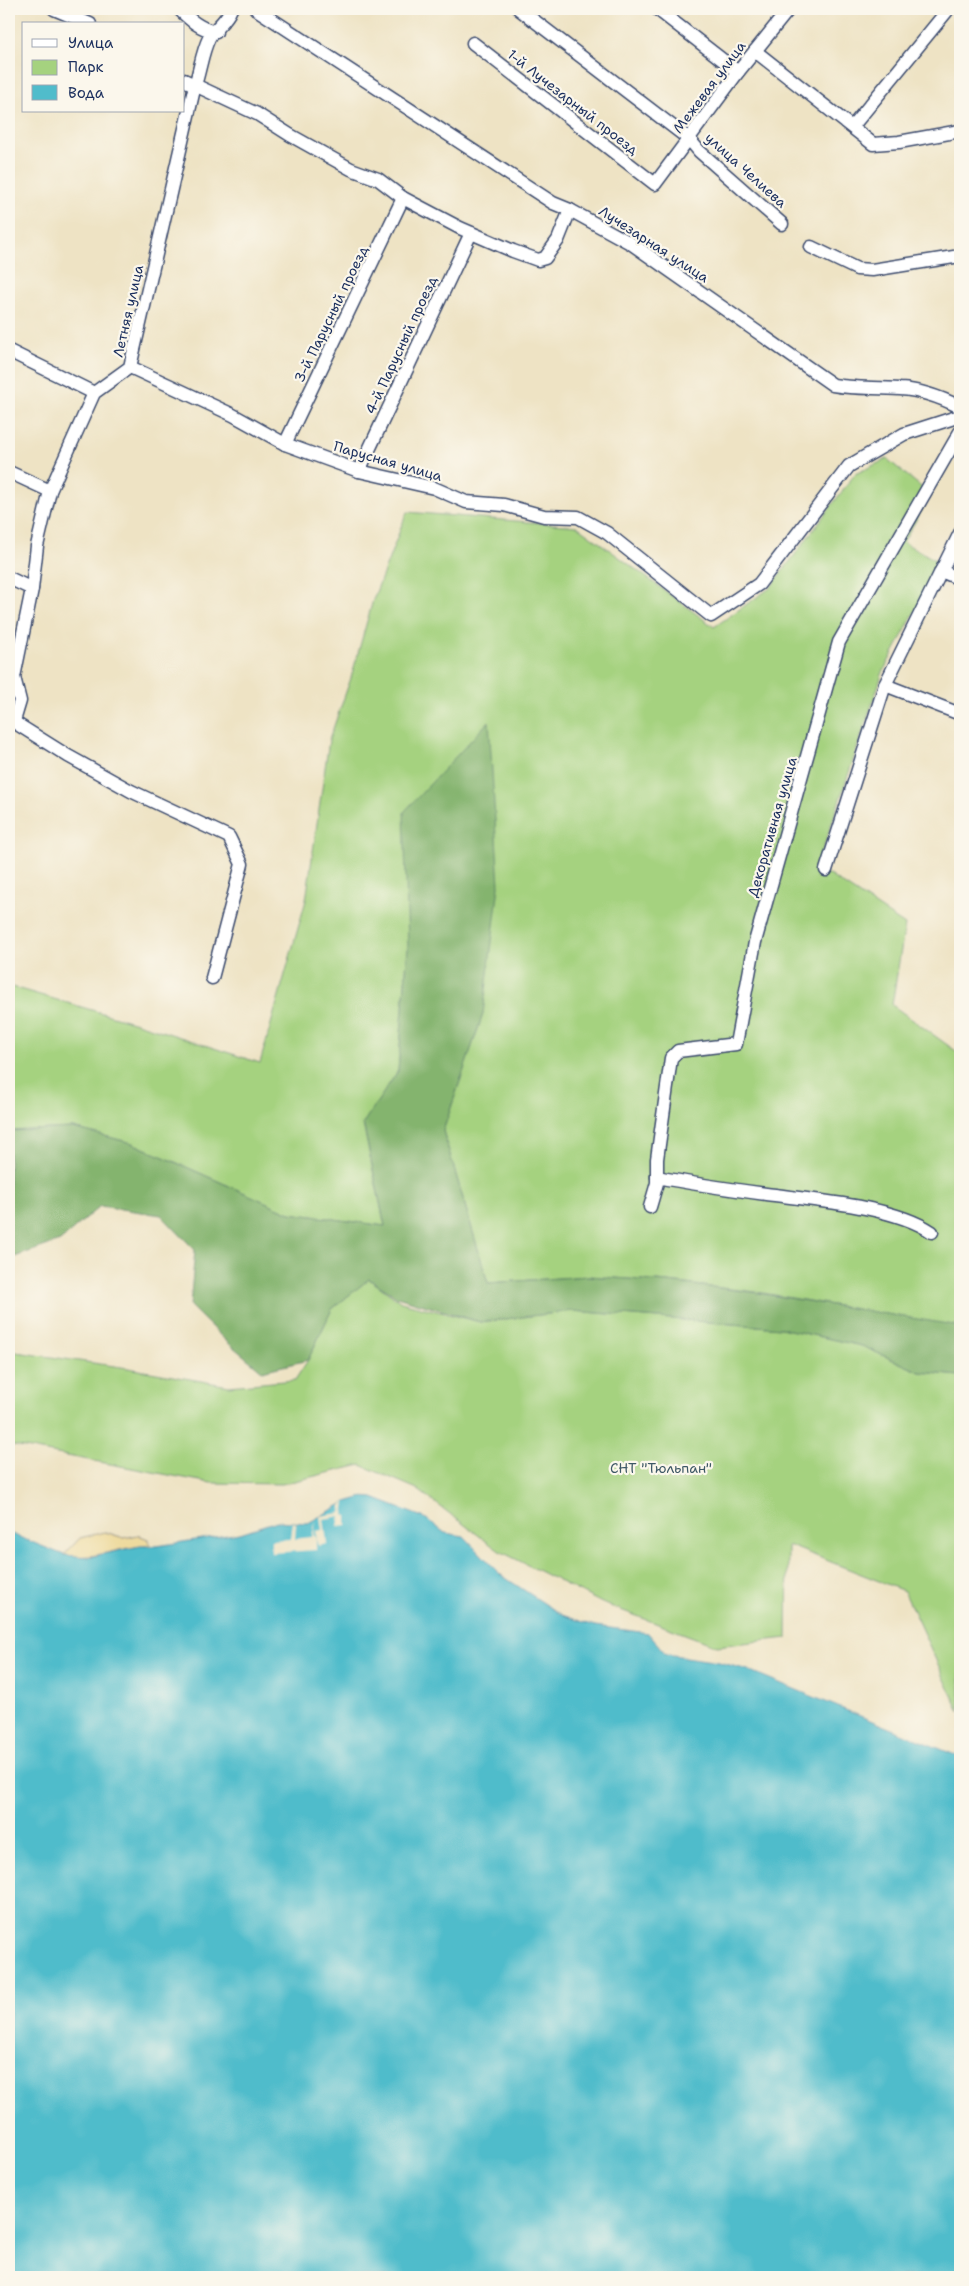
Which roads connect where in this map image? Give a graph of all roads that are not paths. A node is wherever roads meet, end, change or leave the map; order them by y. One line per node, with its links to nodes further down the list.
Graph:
1 (54, 9): 9 (street)
2 (179, 9): 10 (street)
3 (231, 9): 10 (street, Летняя улица)
4 (256, 9): 22 (street, Лучезарная улица)
5 (519, 9): 19 (street, улица Челиева)
6 (656, 9): 13 (street)
7 (789, 9): 12 (street, Межевая улица)
8 (944, 9): 17 (street)
9 (85, 22)
10 (216, 32): 14 (street, Летняя улица)
11 (473, 43): 20 (street, 1-й Лучезарный проезд)
12 (755, 51): 13 (street, Межевая улица); 17 (street)
13 (738, 72): 19 (street, Межевая улица)
14 (190, 82): 15 (street, Летняя улица); 21 (street)
15 (185, 106)
16 (184, 112): 28 (street, Летняя улица)
17 (852, 127): 18 (street)
18 (960, 131)
19 (689, 138): 20 (street, Межевая улица); 23 (street, улица Челиева)
20 (655, 184)
21 (403, 198): 24 (street); 33 (street, 3-й Парусный проезд)
22 (570, 210): 24 (street); 30 (street, Лучезарная улица)
23 (782, 224)
24 (471, 233): 34 (street, 4-й Парусный проезд)
25 (811, 247): 26 (street)
26 (960, 256)
27 (9, 351): 29 (street)
28 (130, 367): 29 (street, Летняя улица); 33 (street, Парусная улица)
29 (94, 394): 36 (street, Летняя улица)
30 (960, 407)
31 (960, 416): 34 (street, Парусная улица)
32 (960, 432): 49 (street, Декоративная улица)
33 (285, 444): 34 (street, Парусная улица)
34 (359, 471)
35 (9, 472): 36 (street)
36 (50, 491): 42 (street, Летняя улица)
37 (960, 533): 38 (street)
38 (957, 549): 39 (street)
39 (941, 571): 41 (street); 44 (street)
40 (9, 578): 42 (street)
41 (960, 578)
42 (32, 590): 43 (street, Летняя улица)
43 (11, 676): 46 (street, Летняя улица)
44 (885, 685): 45 (street); 47 (street)
45 (960, 714)
46 (11, 720): 48 (street)
47 (826, 870)
48 (212, 978)
49 (657, 1177): 50 (street, Декоративная улица); 51 (street)
50 (650, 1207)
51 (932, 1232)

